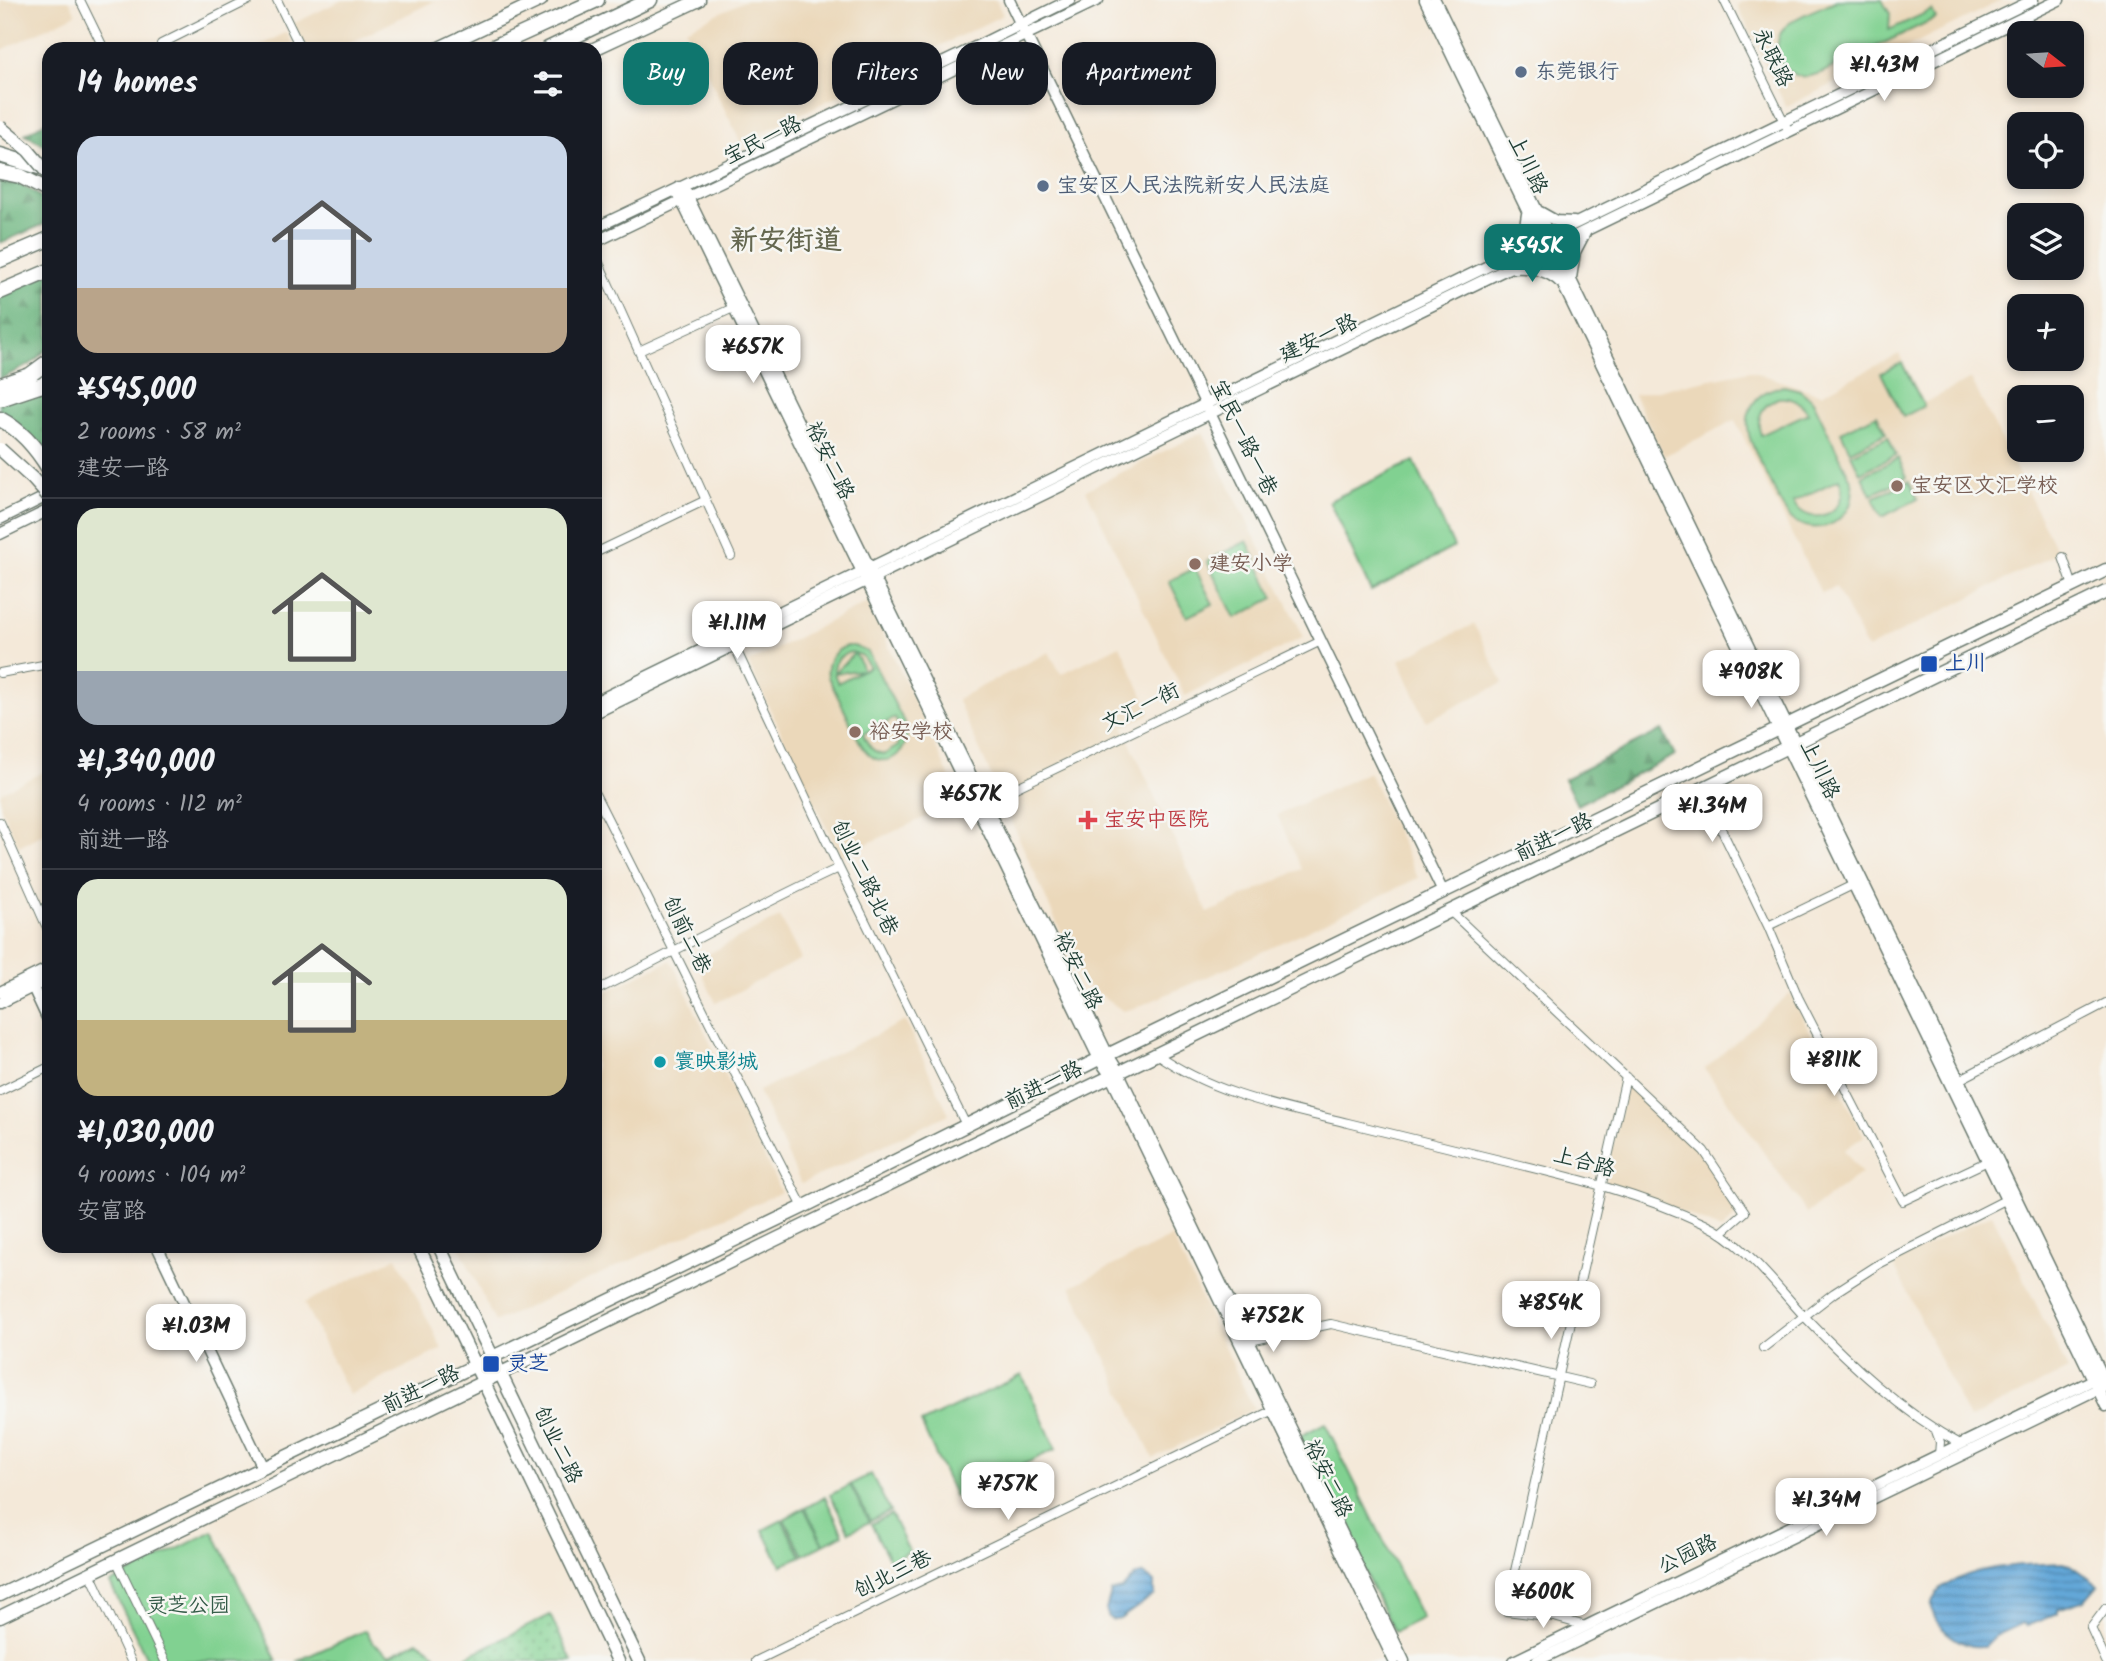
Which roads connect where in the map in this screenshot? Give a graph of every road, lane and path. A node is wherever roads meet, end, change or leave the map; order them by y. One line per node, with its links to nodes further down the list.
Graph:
1 (80, 0): 19 (street)
2 (249, 0): 20 (street)
3 (277, 0): 21 (street)
4 (541, 0): 18 (main road)
5 (597, 0): 24 (highway)
6 (650, 0): 25 (highway)
7 (699, 0): 26 (main road)
8 (1009, 0): 16 (main road, 宝民一路一巷)
9 (1070, 0): 16 (main road, 宝民一路)
10 (1098, 0): 17 (main road, 宝民一路)
11 (1425, 0): 36 (main road, 上川路)
12 (1435, 0): 36 (main road, 上川路)
13 (1724, 0): 28 (street, 永联路)
14 (2033, 0): 28 (main road, 建安一路)
15 (2059, 0): 28 (main road, 建安一路)
16 (1021, 24): 17 (main road, 宝民一路一巷); 34 (main road, 宝民一路)
17 (1026, 35): 35 (main road, 宝民一路); 55 (main road, 宝民一路一巷)
18 (462, 38): 22 (main road); 23 (highway)
19 (101, 42)
20 (165, 42)
21 (298, 42)
22 (453, 42)
23 (457, 42)
24 (504, 42)
25 (563, 42)
26 (602, 45)
27 (0, 127): 30 (main road, bridge)
28 (1786, 127): 38 (main road, 建安一路)
29 (1, 156): 31 (highway)
30 (42, 165)
31 (42, 170)
32 (0, 172): 33 (highway)
33 (42, 187)
34 (680, 187): 35 (main road, 裕安二路); 37 (main road, 宝民一路)
35 (685, 200): 39 (main road, 宝民一路); 49 (main road, 裕安二路); 69 (main road, 裕安二路)
36 (1532, 210): 38 (main road); 41 (main road, 上川路); 42 (main road)
37 (602, 225)
38 (1583, 225): 41 (main road, 建安一路); 47 (main road)
39 (602, 239)
40 (42, 242): 43 (highway)
41 (1548, 243): 42 (main road, 建安一路); 44 (main road, 建安一路); 47 (main road, 上川路)
42 (1510, 255): 55 (main road, 建安一路)
43 (0, 260)
44 (1507, 268): 47 (main road); 55 (main road, 建安一路)
45 (602, 270): 50 (street)
46 (42, 274): 48 (highway)
47 (1567, 282): 78 (main road, 上川路)
48 (0, 292)
49 (733, 308): 50 (street); 69 (main road, 裕安二路)
50 (639, 352): 61 (street)
51 (42, 366): 53 (highway, bridge)
52 (42, 382): 54 (highway, bridge)
53 (0, 384)
54 (0, 399)
55 (1208, 409): 69 (main road, 建安一路); 72 (main road, 宝民一路一巷)
56 (0, 419): 58 (highway)
57 (0, 449): 59 (main road, bridge)
58 (42, 459)
59 (42, 489)
60 (42, 499): 63 (main road)
61 (706, 500): 65 (street); 66 (street)
62 (42, 513): 64 (main road)
63 (0, 519)
64 (0, 534)
65 (602, 550)
66 (731, 556)
67 (2063, 557): 70 (street)
68 (2106, 570): 70 (main road, 前进一路)
69 (868, 574): 73 (main road, 建安一路); 76 (main road, 建安一路); 80 (main road, 裕安二路)
70 (2073, 586): 78 (main road, 前进一路)
71 (2106, 592): 79 (main road, 前进一路)
72 (1321, 642): 80 (street, 文汇一街); 86 (main road, 宝民一路一巷)
73 (734, 645): 77 (main road, 建安一路); 84 (street, 创业二路北巷)
74 (42, 665): 75 (street)
75 (0, 673)
76 (602, 699)
77 (602, 710)
78 (1782, 727): 79 (main road, 上川路); 86 (main road, 前进一路)
79 (1791, 745): 85 (main road, 上川路); 87 (main road, 前进一路)
80 (980, 804): 100 (main road, 裕安二路)
81 (602, 808): 90 (street, 创前二巷)
82 (1711, 808): 89 (street)
83 (0, 822): 88 (street)
84 (839, 868): 90 (street); 107 (street, 创业二路北巷)
85 (1858, 882): 89 (street); 104 (main road, 上川路)
86 (1443, 892): 100 (main road, 前进一路)
87 (1449, 910): 99 (main road, 前进一路); 103 (street)
88 (42, 916)
89 (1768, 926): 109 (street)
90 (676, 952): 94 (street); 112 (street, 创前二巷)
91 (42, 974): 93 (main road)
92 (42, 980): 93 (main road)
93 (30, 983): 95 (main road); 96 (main road); 98 (main road)
94 (602, 988)
95 (0, 992)
96 (0, 1003)
97 (2106, 1003): 104 (street)
98 (42, 1008)
99 (1155, 1053): 102 (main road, 前进一路); 110 (street, 上合路)
100 (1104, 1057): 102 (main road, 裕安二路); 106 (main road, 前进一路)
101 (42, 1071): 105 (street)
102 (1114, 1073): 108 (main road, 前进一路); 118 (main road, 裕安二路)
103 (1626, 1077): 110 (street); 113 (street)
104 (1955, 1082): 109 (main road, 上川路)
105 (0, 1091)
106 (983, 1117): 107 (main road, 前进一路); 108 (main road)
107 (966, 1125): 112 (main road, 前进一路)
108 (991, 1133): 122 (main road, 前进一路)
109 (1992, 1159): 111 (main road, 上川路)
110 (1601, 1185): 113 (street, 上合路); 123 (street)
111 (2010, 1197): 117 (street); 125 (main road, 上川路)
112 (803, 1207): 120 (main road, 前进一路)
113 (1721, 1233): 117 (street, 上合路)
114 (160, 1253): 134 (main road)
115 (421, 1253): 121 (main road, 创业二路)
116 (442, 1253): 120 (main road, 创业二路)
117 (1805, 1316): 119 (street); 130 (street, 上合路)
118 (1245, 1342): 123 (street); 128 (main road, 裕安二路); 147 (main road, 裕安二路)
119 (1763, 1349)
120 (492, 1357): 121 (main road, 前进一路); 122 (main road, 创业二路)
121 (475, 1365): 124 (main road, 创业二路); 129 (main road, 前进一路)
122 (500, 1373): 124 (main road, 前进一路); 144 (main road, 创业二路)
123 (1558, 1376): 126 (street); 140 (street)
124 (483, 1381): 132 (main road, 前进一路); 143 (main road, 创业二路)
125 (2102, 1381): 127 (main road, 上川路); 131 (main road, 公园路); 149 (main road, 公园路)
126 (1590, 1384)
127 (2106, 1406)
128 (1273, 1410): 145 (street, 创北三巷); 146 (main road, 裕安二路)
129 (343, 1429): 132 (main road); 134 (main road, 前进一路)
130 (1936, 1431): 131 (street, 上合路); 133 (street)
131 (1960, 1444): 133 (main road, 公园路)
132 (349, 1446): 135 (main road, 前进一路)
133 (1939, 1455): 140 (main road, 公园路)
134 (263, 1468): 137 (main road, 前进一路)
135 (116, 1560): 136 (main road, 前进一路); 142 (street)
136 (90, 1573): 139 (main road, 前进一路); 141 (street)
137 (0, 1595)
138 (2106, 1608): 150 (street)
139 (0, 1617)
140 (1586, 1626): 148 (main road, 公园路)
141 (131, 1661)
142 (165, 1661)
143 (618, 1661)
144 (639, 1661)
145 (756, 1661)
146 (1394, 1661)
147 (1404, 1661)
148 (1514, 1661)
149 (1537, 1661)
150 (2105, 1661)

